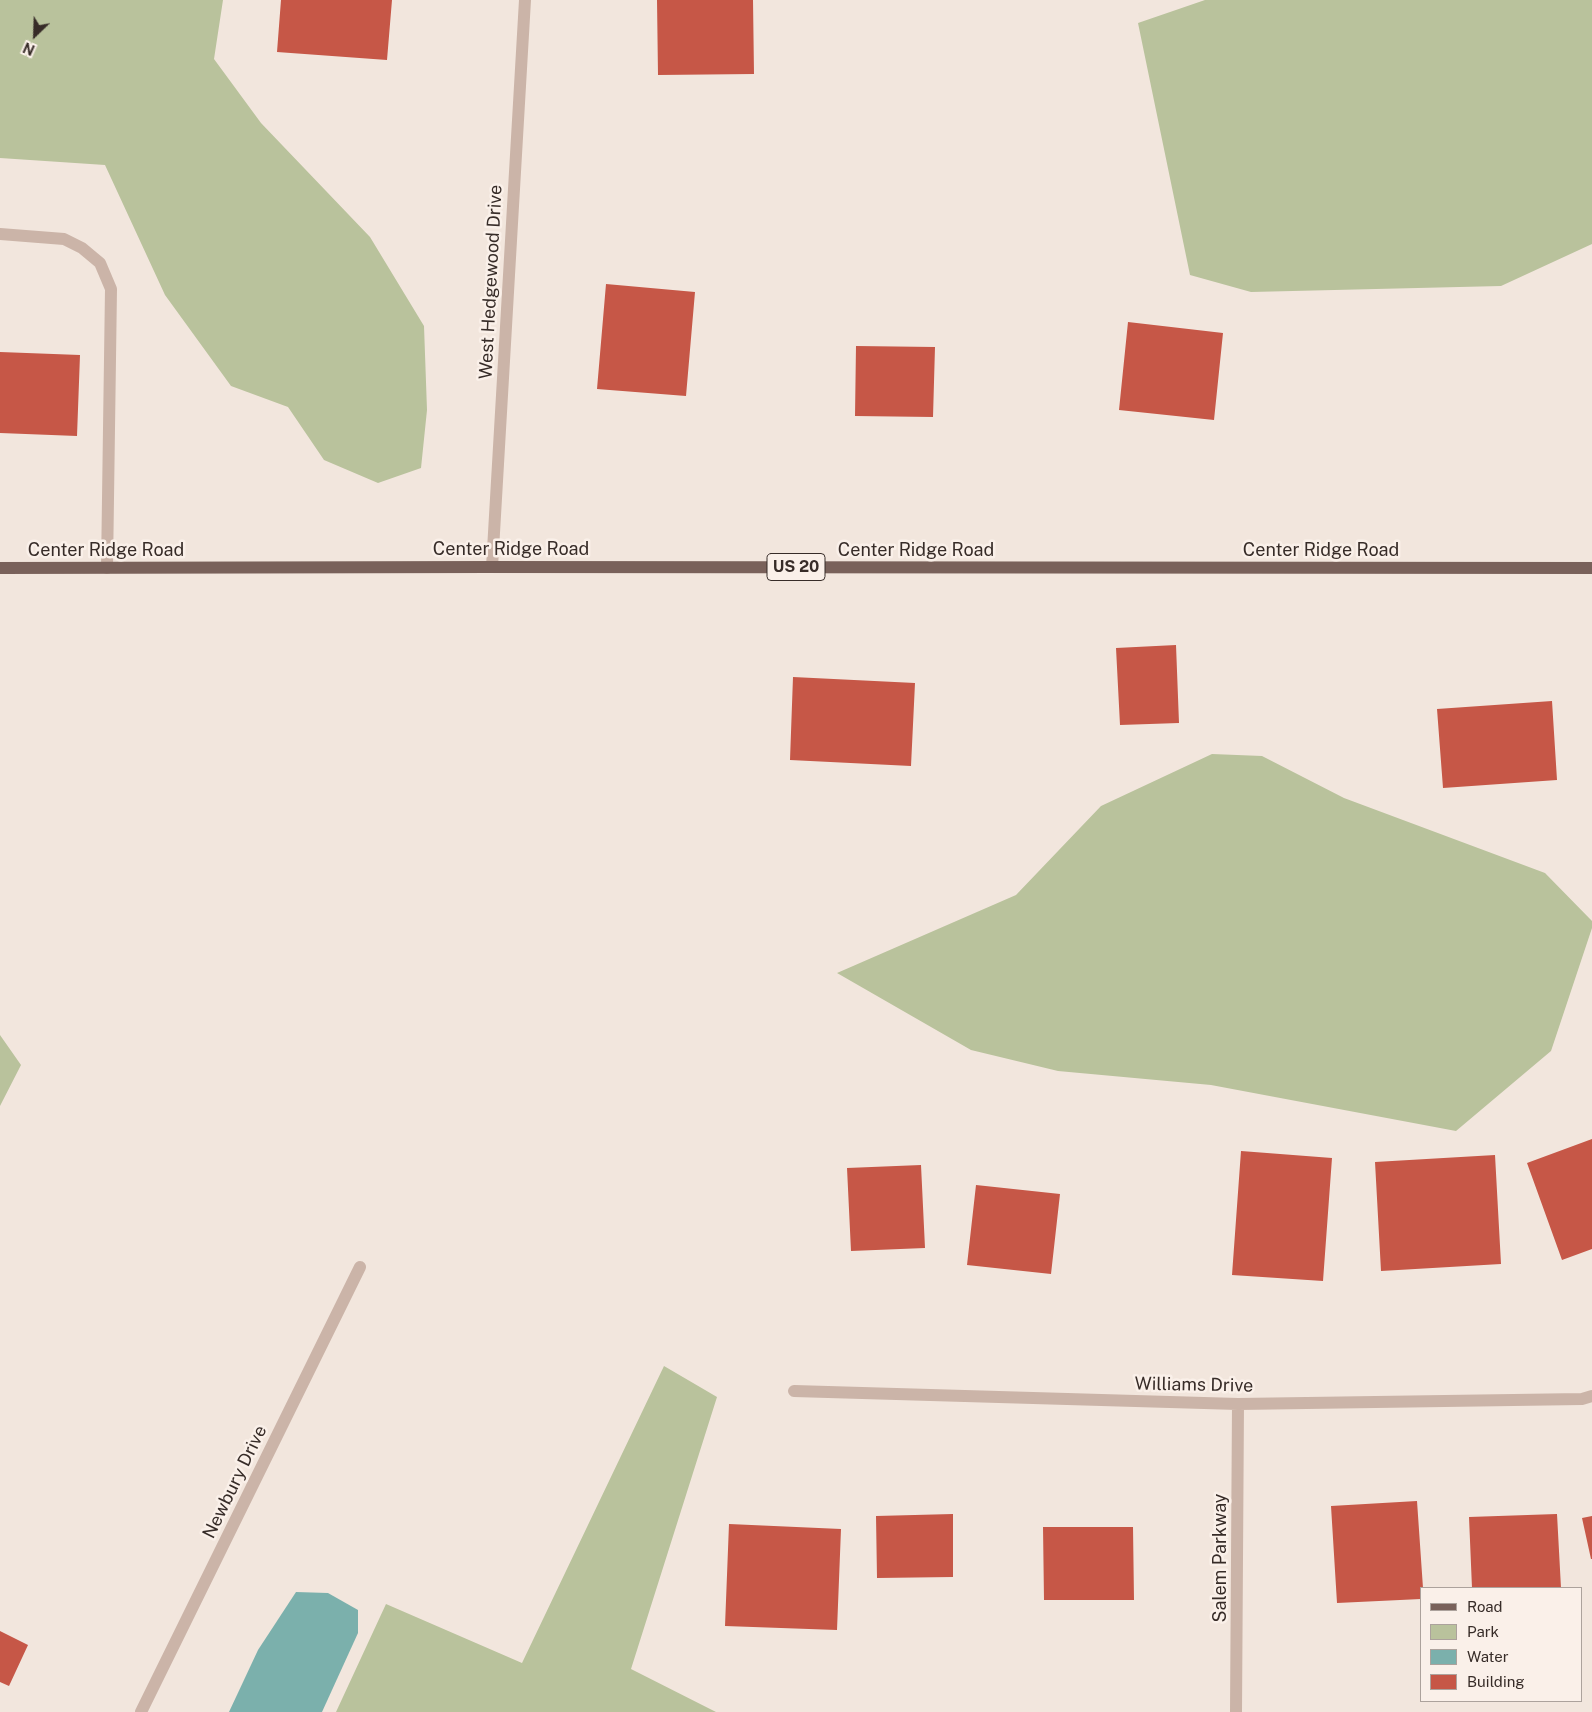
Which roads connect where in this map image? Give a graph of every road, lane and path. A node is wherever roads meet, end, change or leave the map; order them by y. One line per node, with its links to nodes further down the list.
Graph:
1 (524, 0): 3 (street, West Hedgewood Drive)
2 (0, 234): 5 (street)
3 (492, 566): 5 (main road, Center Ridge Road / US 20); 6 (main road, Center Ridge Road / US 20)
4 (0, 568): 5 (main road, Center Ridge Road / US 20)
5 (106, 568)
6 (1592, 568)
7 (360, 1267): 11 (street, Newbury Drive)
8 (794, 1391): 10 (street, Williams Drive)
9 (1592, 1396): 10 (street, Williams Drive)
10 (1238, 1404): 12 (street, Salem Parkway)
11 (141, 1712)
12 (1236, 1712)

